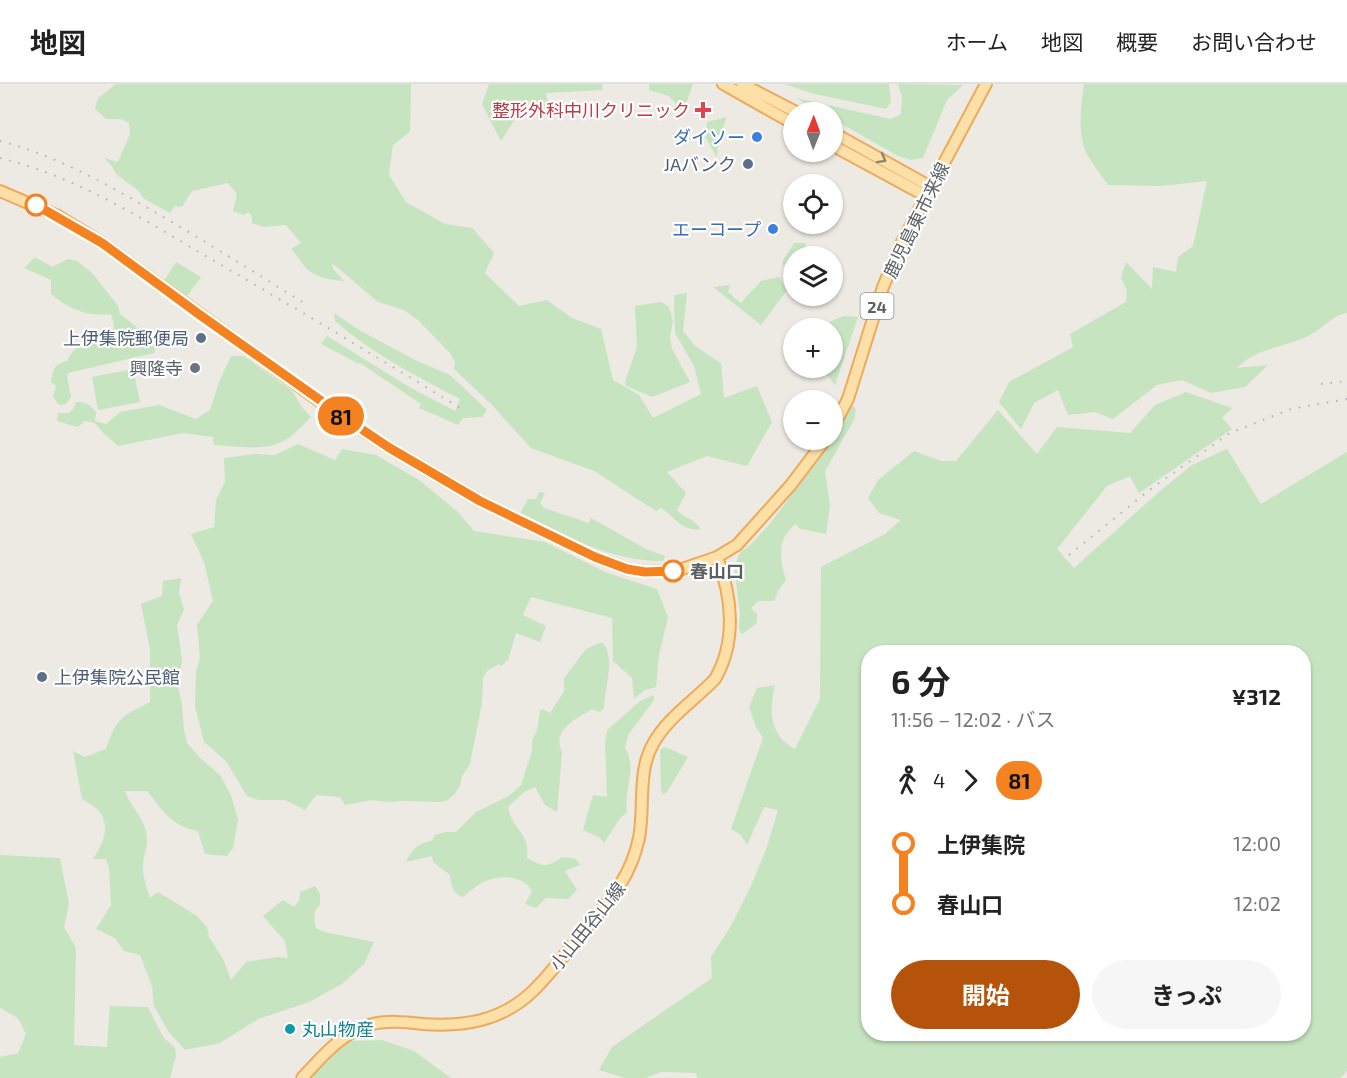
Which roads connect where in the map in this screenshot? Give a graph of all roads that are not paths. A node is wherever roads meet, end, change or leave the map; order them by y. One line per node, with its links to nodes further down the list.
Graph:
1 (723, 84): 5 (main road)
2 (742, 84): 4 (main road)
3 (986, 84): 9 (main road, 鹿児島東市来線 / 24)
4 (783, 105)
5 (783, 118)
6 (843, 139): 9 (main road, one-way to 9)
7 (843, 150): 9 (main road)
8 (0, 191): 12 (main road)
9 (928, 191): 10 (main road, 鹿児島東市来線 / 24)
10 (843, 408)
11 (817, 450): 12 (main road)
12 (717, 557): 13 (main road, 小山田谷山線)
13 (302, 1078)

